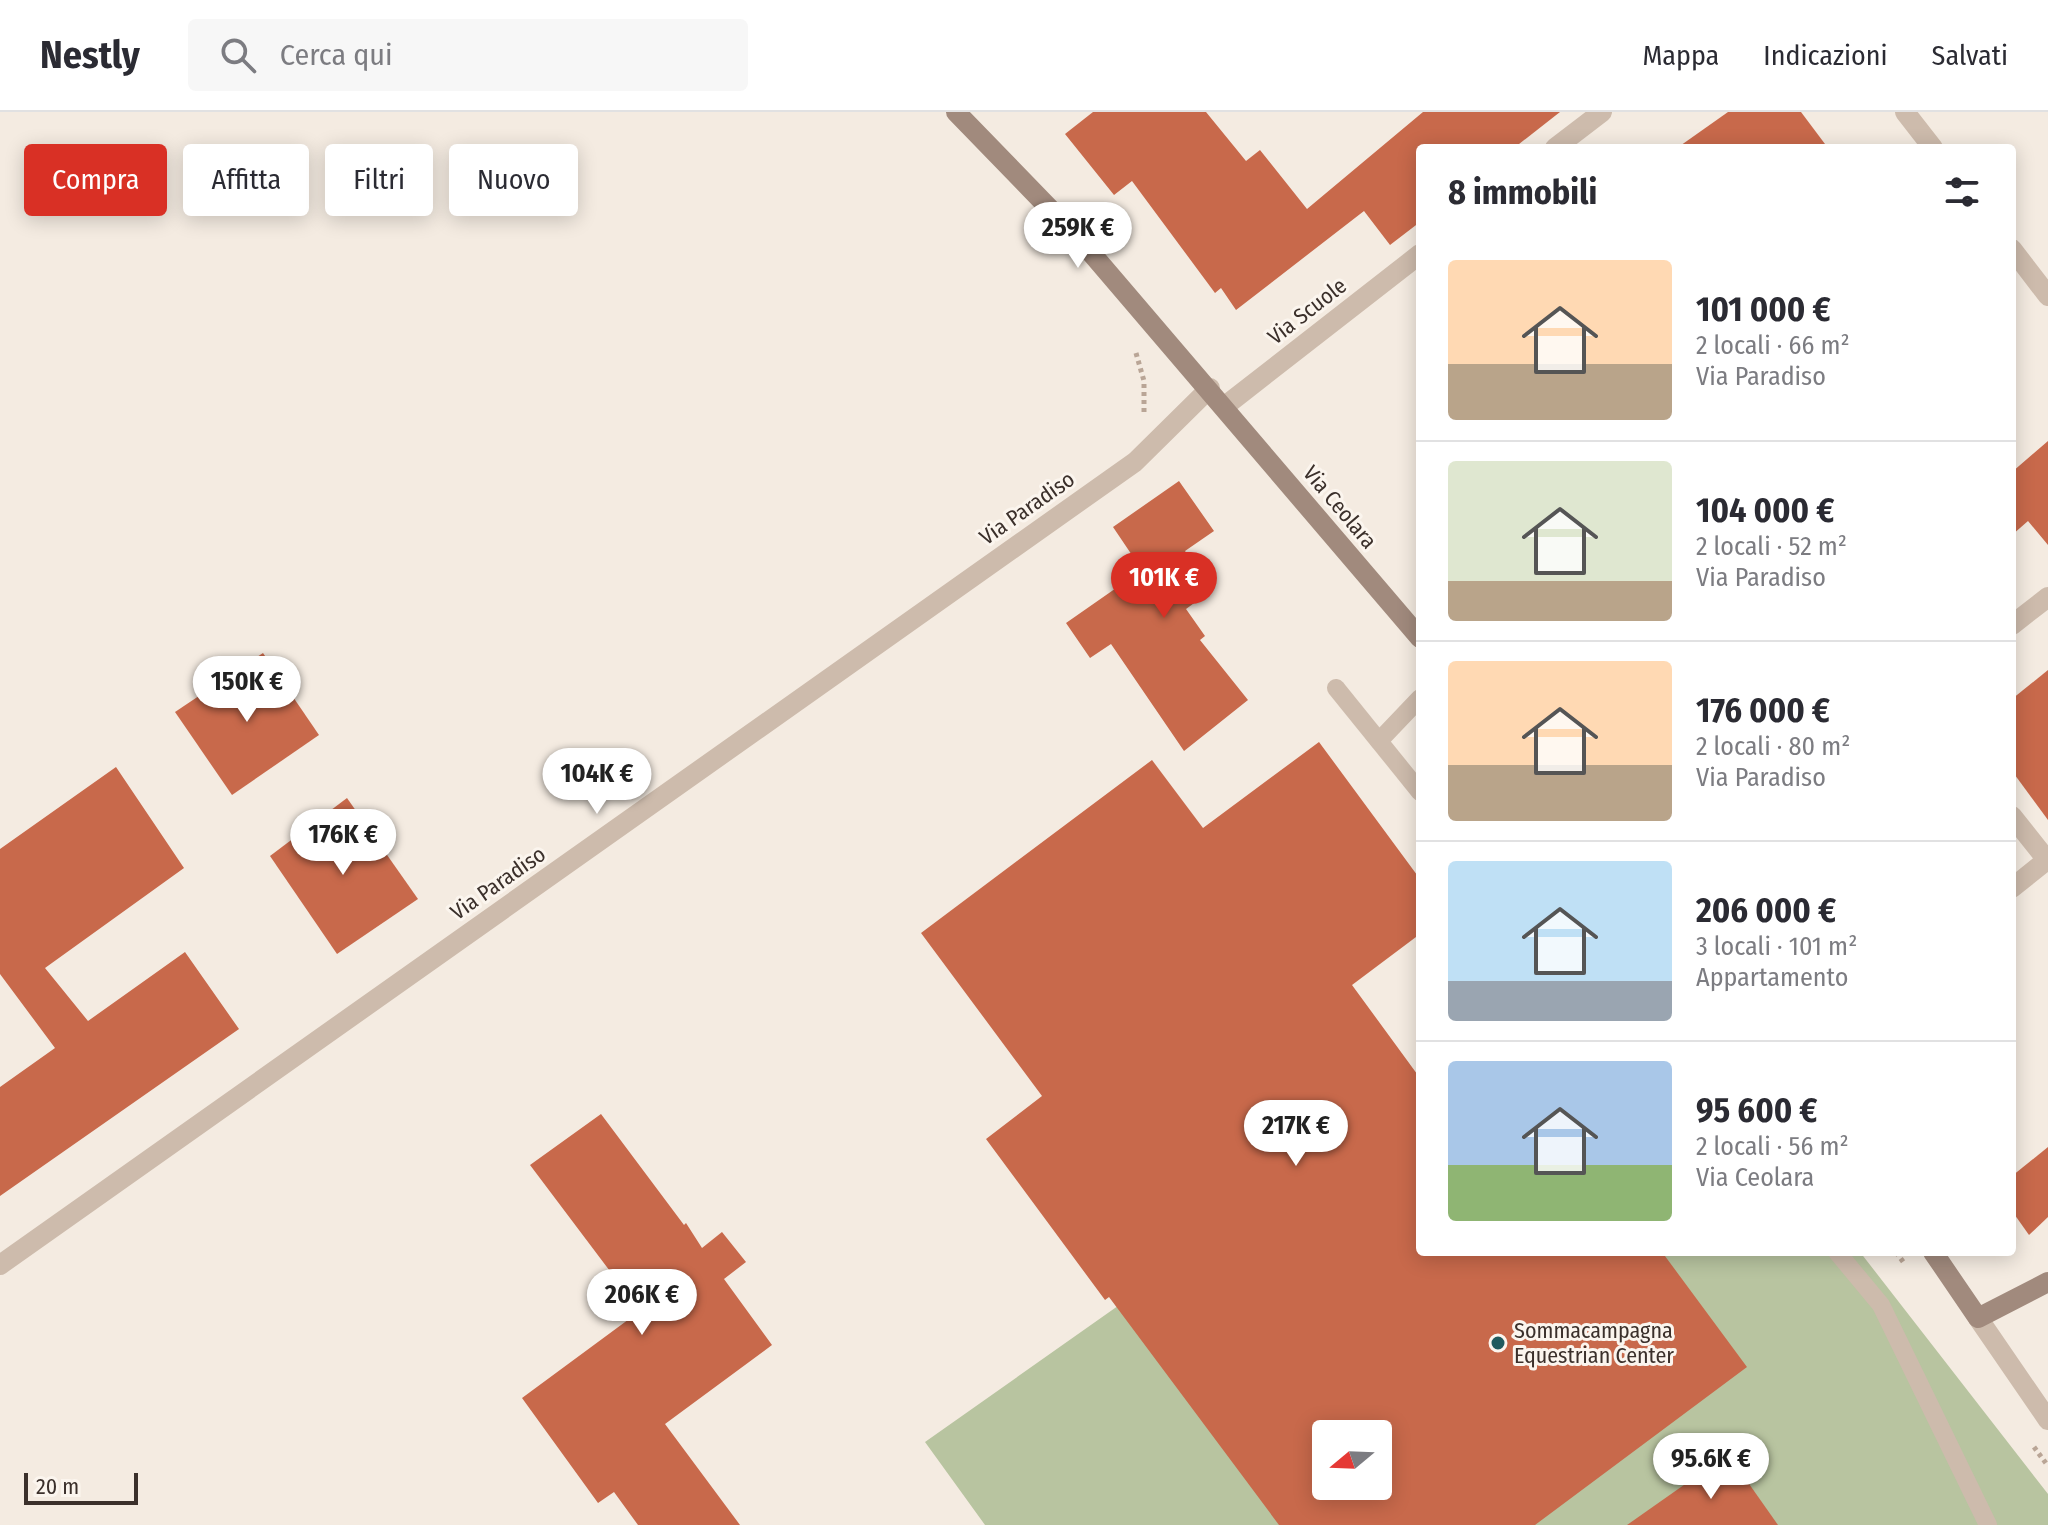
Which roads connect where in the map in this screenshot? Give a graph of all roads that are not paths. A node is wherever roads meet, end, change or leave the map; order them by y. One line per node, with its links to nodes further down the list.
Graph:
1 (956, 112): 9 (street, Via Ceolara)
2 (1602, 112): 4 (street)
3 (1905, 112): 5 (street)
4 (1560, 144)
5 (1930, 144)
6 (2016, 254): 8 (street)
7 (1416, 257): 10 (street, Via Scuole)
8 (2048, 296)
9 (1210, 388): 10 (street, Via Ceolara); 22 (street, Via Paradiso)
10 (1225, 406): 13 (street, Via Ceolara)
11 (2048, 597): 12 (street)
12 (2016, 622)
13 (1416, 633)
14 (1336, 688): 16 (lane)
15 (1416, 702): 16 (lane)
16 (1379, 741): 17 (lane)
17 (1416, 787)
18 (2016, 821): 19 (street)
19 (2016, 885)
20 (1840, 1256): 26 (lane)
21 (1936, 1256): 24 (street)
22 (0, 1265)
23 (2048, 1282): 24 (street)
24 (1978, 1318): 25 (street)
25 (2048, 1420)
26 (1988, 1525)

